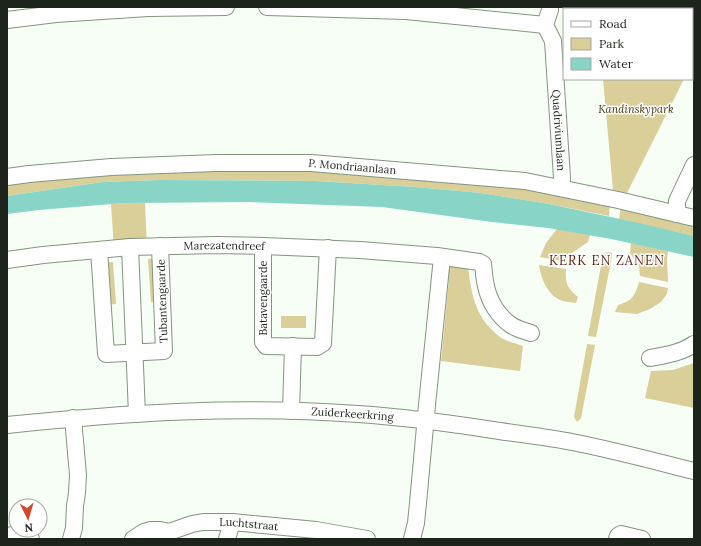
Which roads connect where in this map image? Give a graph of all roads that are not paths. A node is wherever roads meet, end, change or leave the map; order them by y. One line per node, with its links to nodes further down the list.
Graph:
1 (226, 7): 4 (street)
2 (266, 7): 5 (street)
3 (550, 7): 5 (street)
4 (7, 20)
5 (545, 25): 8 (street, Quadriviumlaan)
6 (694, 165): 9 (street)
7 (7, 177): 8 (street, P. Mondriaanlaan)
8 (561, 188): 9 (street, P. Mondriaanlaan)
9 (677, 214): 10 (street, P. Mondriaanlaan)
10 (694, 218)
11 (160, 246): 12 (street, Marezatendreef); 13 (street, Marezatendreef); 21 (street, Tubantengaarde)
12 (264, 246): 14 (street, Marezatendreef); 20 (street, Batavengaarde)
13 (130, 247): 15 (street, Marezatendreef); 21 (street)
14 (328, 248): 16 (street, Marezatendreef); 20 (street, Batavengaarde)
15 (99, 250): 17 (street, Marezatendreef); 21 (street, Tubantengaarde)
16 (442, 257): 18 (street, Marezatendreef); 26 (street)
17 (7, 260)
18 (531, 333)
19 (694, 344): 22 (street)
20 (293, 346): 23 (street)
21 (135, 352): 24 (street)
22 (650, 358)
23 (291, 411): 24 (street, Zuiderkeerkring); 26 (street, Zuiderkeerkring)
24 (137, 414): 25 (street, Zuiderkeerkring)
25 (73, 418): 27 (street, Zuiderkeerkring); 32 (street)
26 (426, 420): 28 (street, Zuiderkeerkring); 36 (street)
27 (7, 425)
28 (694, 471)
29 (232, 522): 33 (street, Luchtstraat); 34 (street); 35 (street, Luchtstraat)
30 (7, 536): 31 (street)
31 (31, 539)
32 (71, 539)
33 (133, 539)
34 (227, 539)
35 (367, 539)
36 (412, 539)
37 (617, 539): 38 (street)
38 (642, 539)

